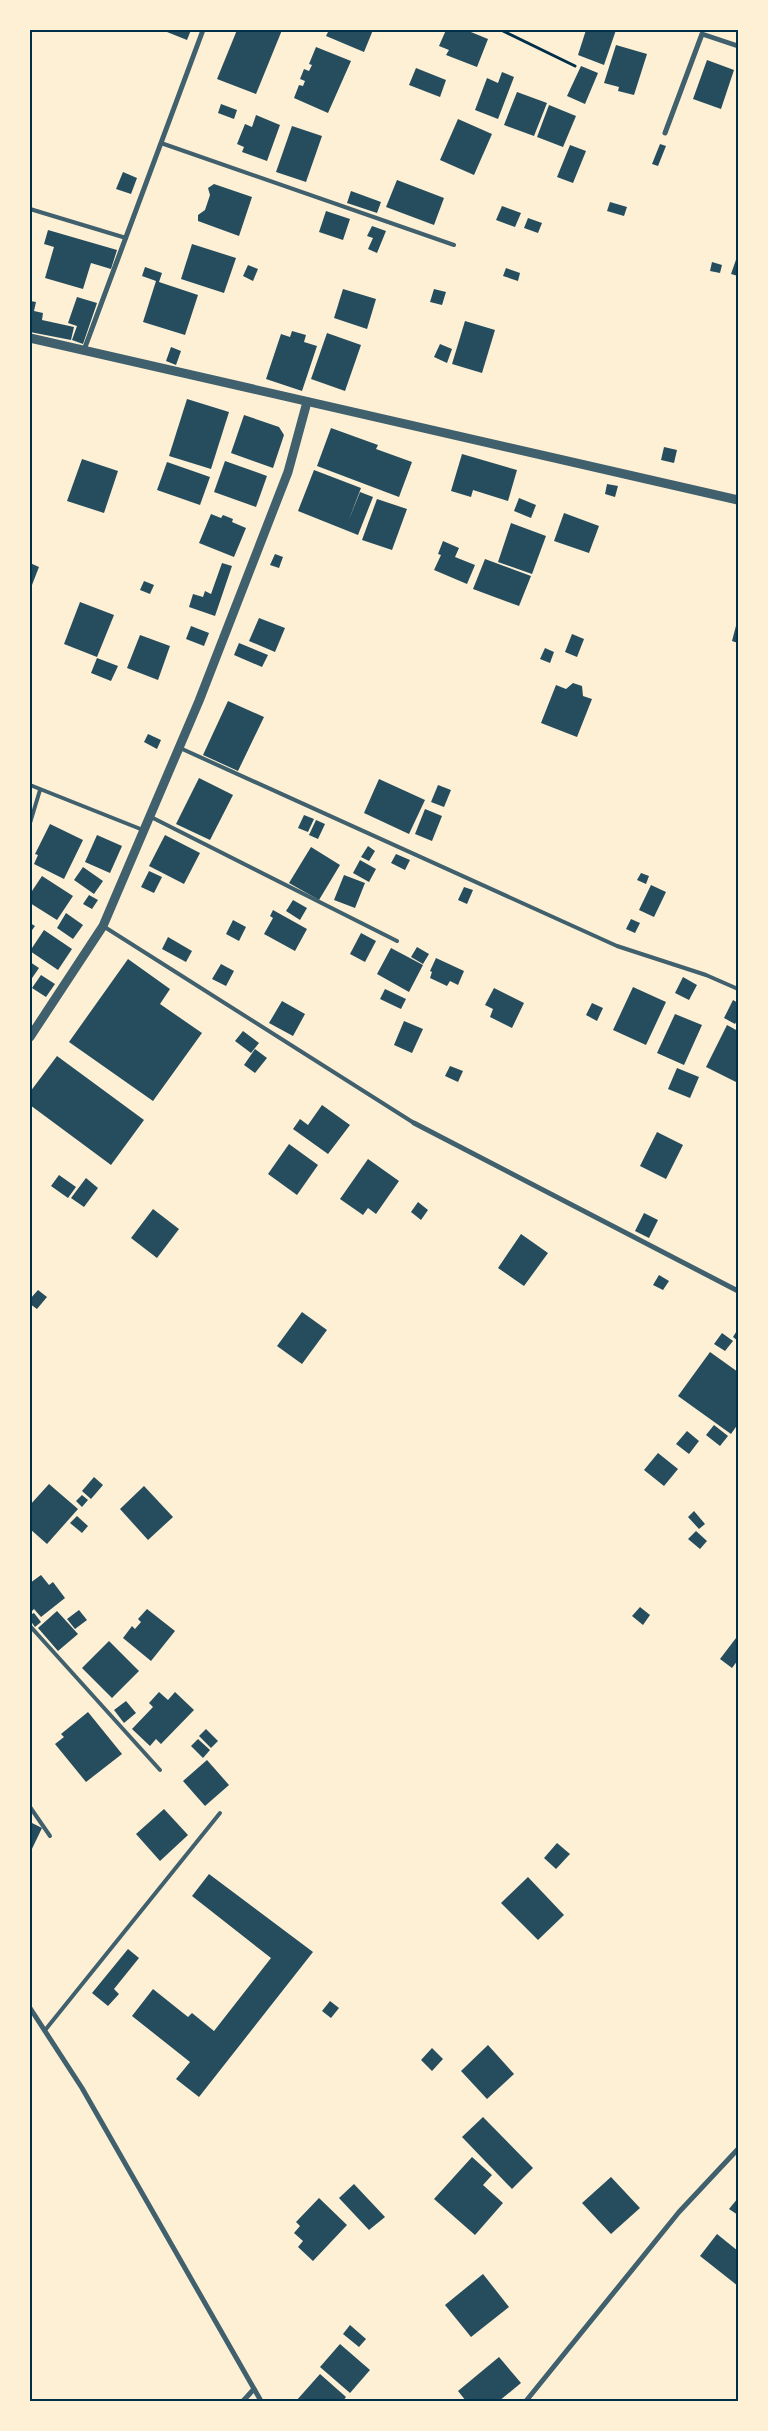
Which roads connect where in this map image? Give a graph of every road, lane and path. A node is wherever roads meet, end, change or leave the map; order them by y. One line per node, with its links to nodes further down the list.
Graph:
1 (203, 30): 6 (street)
2 (501, 30): 4 (path)
3 (738, 46): 5 (street)
4 (575, 66)
5 (665, 133)
6 (161, 143): 8 (street); 9 (lane)
7 (30, 209): 8 (lane)
8 (126, 238): 11 (street)
9 (454, 246)
10 (30, 338): 11 (street)
11 (84, 350): 12 (street)
12 (307, 402): 13 (street); 14 (street)
13 (738, 500)
14 (180, 748): 17 (street); 22 (lane)
15 (30, 785): 16 (lane)
16 (40, 790): 18 (lane); 19 (lane)
17 (149, 816): 19 (street); 21 (lane)
18 (30, 823)
19 (143, 830): 20 (street)
20 (103, 926): 23 (street); 24 (lane)
21 (397, 942)
22 (738, 989)
23 (30, 1036)
24 (414, 1123): 25 (street)
25 (738, 1291)
26 (30, 1626): 27 (lane)
27 (160, 1770)
28 (30, 1807): 30 (lane)
29 (220, 1813): 32 (lane)
30 (50, 1836)
31 (30, 2008): 32 (street)
32 (46, 2029): 34 (street)
33 (738, 2148): 37 (street)
34 (254, 2389): 35 (street); 36 (street)
35 (243, 2401)
36 (261, 2401)
37 (526, 2401)

